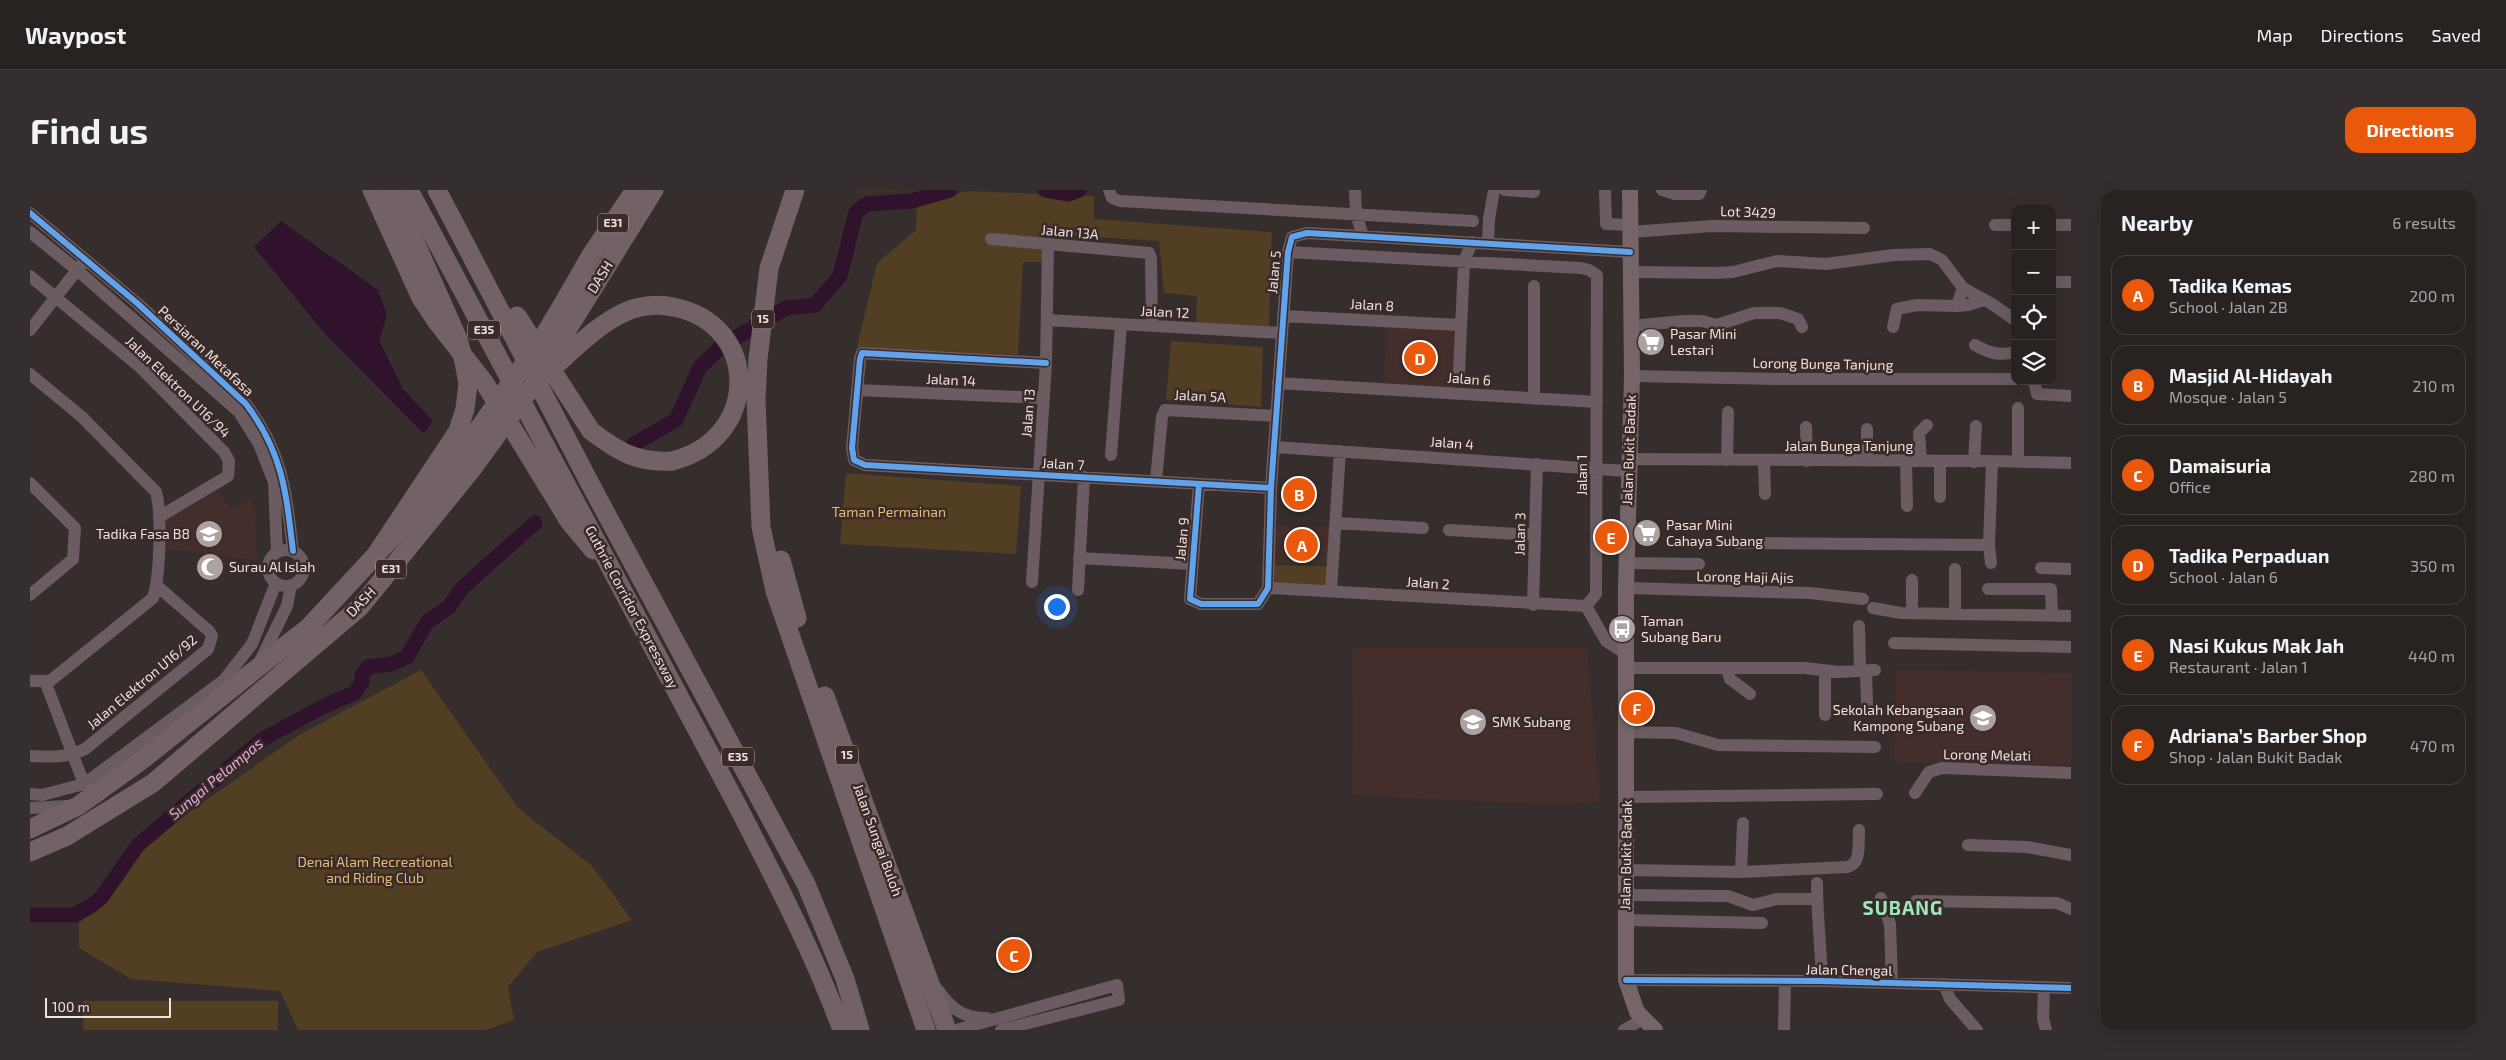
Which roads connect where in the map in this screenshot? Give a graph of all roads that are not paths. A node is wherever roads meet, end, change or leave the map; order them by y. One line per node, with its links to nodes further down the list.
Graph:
1 (372, 190): 134 (highway)
2 (392, 190): 124 (highway, bridge)
3 (409, 190): 134 (highway, Guthrie Corridor Expressway / E35)
4 (437, 190): 90 (highway, Guthrie Corridor Expressway / E35)
5 (449, 190): 53 (highway)
6 (622, 190): 40 (highway)
7 (635, 190): 40 (highway, DASH / E31)
8 (654, 190): 73 (highway, DASH / E31, bridge)
9 (782, 190): 37 (highway)
10 (795, 190): 23 (highway, Jalan Sungai Buloh / 15)
11 (805, 190): 23 (highway)
12 (1355, 190): 22 (street)
13 (1494, 190): 35 (street)
14 (1505, 190): 19 (street)
15 (1605, 190): 29 (street, Lot 3429)
16 (1630, 190): 29 (main road, Jalan Bukit Badak)
17 (1662, 190): 18 (street)
18 (1701, 190)
19 (1534, 192)
20 (1110, 194): 22 (street)
21 (30, 214): 41 (street, Persiaran Metafasa)
22 (1356, 214): 24 (street); 32 (street)
23 (785, 220): 37 (highway, Jalan Sungai Buloh / 15)
24 (1472, 221)
25 (1995, 225): 26 (street)
26 (2011, 225)
27 (2056, 225): 28 (street)
28 (2071, 225)
29 (1630, 228): 30 (street, Lot 3429); 39 (main road, Jalan Bukit Badak)
30 (1864, 228)
31 (30, 232): 43 (street, Persiaran Metafasa)
32 (1362, 236): 34 (street, Jalan 5); 38 (street, Jalan 5)
33 (991, 239): 36 (street, Jalan 13A)
34 (1472, 242): 35 (street, Jalan 5); 42 (street)
35 (1488, 244): 39 (street, Jalan 5)
36 (1048, 245): 56 (street, Jalan 13); 59 (street, Jalan 13A)
37 (776, 247): 106 (highway, Jalan Sungai Buloh / 15)
38 (1288, 252): 42 (street); 54 (street, Jalan 5)
39 (1630, 252): 44 (main road, Jalan Bukit Badak)
40 (591, 256): 124 (highway, DASH / E31, bridge)
41 (86, 260): 43 (street); 122 (street, Persiaran Metafasa)
42 (1464, 262): 58 (street); 79 (street, Jalan 1)
43 (77, 270): 50 (street); 123 (street, Persiaran Metafasa)
44 (1630, 272): 49 (street); 60 (main road, Jalan Bukit Badak)
45 (30, 276): 50 (street, Jalan Elektron U16/94)
46 (2056, 282): 47 (street)
47 (2071, 282)
48 (1534, 286): 78 (street)
49 (1963, 288): 51 (street); 52 (street)
50 (56, 297): 63 (street); 115 (street, Jalan Elektron U16/94)
51 (1984, 300): 52 (street); 55 (street)
52 (1957, 306): 62 (street)
53 (517, 316): 73 (highway, bridge); 90 (highway)
54 (1284, 316): 58 (street, Jalan 8); 64 (street, Jalan 5)
55 (2011, 317)
56 (1047, 320): 57 (street, Jalan 12); 67 (street, Jalan 13)
57 (1121, 325): 59 (street, Jalan 12); 89 (street)
58 (1460, 325): 68 (street)
59 (1152, 326): 64 (street, Jalan 12)
60 (1631, 326): 61 (street); 70 (main road, Jalan Bukit Badak)
61 (1802, 327)
62 (1893, 327)
63 (30, 330)
64 (1282, 334): 72 (street, Jalan 5)
65 (1975, 345): 66 (street)
66 (2011, 353)
67 (1046, 363): 75 (street); 77 (street, Jalan 13)
68 (1459, 372)
69 (30, 374): 115 (street)
70 (1632, 376): 71 (street, Lorong Bunga Tanjung); 103 (main road, Jalan Bukit Badak)
71 (2011, 379)
72 (1278, 383): 78 (street, Jalan 6); 82 (street, Jalan 5)
73 (533, 385): 180 (highway, DASH / E31, bridge)
74 (2035, 385): 76 (street)
75 (857, 390): 77 (street, Jalan 14); 105 (street, Jalan 7)
76 (2071, 396)
77 (1044, 398): 105 (street, Jalan 13)
78 (1534, 399): 79 (street, Jalan 6)
79 (1597, 402): 104 (street, Jalan 1)
80 (2018, 408): 99 (street)
81 (1728, 412): 91 (street)
82 (1276, 416): 87 (street, Jalan 5); 108 (street, Jalan 5A)
83 (1927, 425): 97 (street)
84 (1976, 426): 100 (street)
85 (1806, 427): 94 (street)
86 (1867, 429): 95 (street)
87 (1274, 447): 88 (street, Jalan 4); 111 (street, Jalan 5)
88 (1340, 451): 102 (street, Jalan 4); 116 (street)
89 (1111, 455)
90 (580, 459): 204 (highway, Guthrie Corridor Expressway / E35)
91 (1727, 460): 93 (street, Jalan Bunga Tanjung); 103 (street, Jalan Bunga Tanjung)
92 (1992, 460): 99 (street, Jalan Bunga Tanjung); 100 (street, Jalan Bunga Tanjung); 121 (street)
93 (1764, 461): 94 (street, Jalan Bunga Tanjung); 112 (street)
94 (1807, 461): 95 (street, Jalan Bunga Tanjung)
95 (1867, 461): 96 (street, Jalan Bunga Tanjung)
96 (1906, 461): 97 (street, Jalan Bunga Tanjung); 114 (street)
97 (1921, 461): 98 (street, Jalan Bunga Tanjung)
98 (1940, 461): 100 (street, Jalan Bunga Tanjung); 113 (street)
99 (2018, 461): 101 (street, Jalan Bunga Tanjung)
100 (1974, 462)
101 (2071, 463)
102 (1537, 464): 104 (street, Jalan 4); 119 (street, Jalan 3)
103 (1628, 465): 104 (street, Jalan 4); 126 (main road, Jalan Bukit Badak)
104 (1598, 468): 147 (street, Jalan 1)
105 (1038, 475): 107 (street, Jalan 7); 135 (street, Jalan 13)
106 (758, 477): 192 (highway, Jalan Sungai Buloh / 15); 200 (highway, Jalan Sungai Buloh / 15)
107 (1084, 477): 108 (street, Jalan 7); 125 (street)
108 (1156, 481): 110 (street, Jalan 7)
109 (30, 483): 144 (street)
110 (1199, 484): 111 (street, Jalan 7); 128 (street, Jalan 9)
111 (1271, 488): 139 (street, Jalan 5)
112 (1765, 494)
113 (1940, 497)
114 (1907, 506)
115 (159, 517): 137 (street)
116 (1336, 523): 117 (street); 143 (street)
117 (1423, 528)
118 (1449, 530): 119 (street)
119 (1535, 535): 146 (street, Jalan 3)
120 (1738, 543): 121 (street)
121 (1989, 545): 127 (street)
122 (293, 551): 123 (street); 138 (street)
123 (277, 552): 136 (street)
124 (377, 553): 177 (highway, DASH / E31, bridge)
125 (1080, 558): 128 (street); 142 (street)
126 (1627, 563): 129 (street); 140 (main road, Jalan Bukit Badak)
127 (1991, 563)
128 (1192, 564): 139 (street, Jalan 9)
129 (1699, 564)
130 (2041, 568): 132 (street)
131 (1955, 569): 150 (street)
132 (2071, 569)
133 (1912, 580): 149 (street)
134 (619, 581): 203 (highway, Guthrie Corridor Expressway / E35)
135 (1032, 582)
136 (276, 583): 138 (street); 170 (street)
137 (156, 585): 161 (street); 167 (street, Jalan Elektron U16/92)
138 (291, 585): 175 (street)
139 (1268, 588): 143 (street, Jalan 2)
140 (1626, 588): 145 (street, Lorong Haji Ajis); 156 (main road, Jalan Bukit Badak)
141 (1988, 589): 151 (street)
142 (1078, 590)
143 (1332, 591): 146 (street, Jalan 2)
144 (30, 595)
145 (1863, 599)
146 (1533, 605): 147 (street, Jalan 2)
147 (1586, 606): 156 (street)
148 (1873, 608): 149 (street)
149 (1912, 613): 150 (street)
150 (1955, 613): 151 (street)
151 (2052, 615): 152 (street)
152 (2071, 616)
153 (1860, 626): 158 (street)
154 (1894, 643): 155 (street)
155 (2071, 647)
156 (1626, 661): 157 (street); 165 (main road, Jalan Bukit Badak)
157 (1727, 669): 159 (street); 162 (street)
158 (1867, 670): 159 (street); 163 (street)
159 (1825, 671): 164 (street)
160 (30, 681): 161 (street)
161 (45, 681): 167 (street)
162 (1750, 694)
163 (1867, 704)
164 (1825, 715)
165 (1626, 732): 166 (street); 174 (main road, Jalan Bukit Badak)
166 (1875, 748)
167 (73, 755): 168 (street); 170 (street)
168 (30, 756)
169 (2071, 773): 171 (street, Lorong Melati)
170 (84, 784): 172 (street)
171 (1915, 793)
172 (30, 794)
173 (1877, 794): 174 (street)
174 (1627, 797): 182 (main road, Jalan Bukit Badak)
175 (30, 808)
176 (1743, 823): 183 (street)
177 (30, 829)
178 (1859, 830): 183 (street)
179 (1968, 845): 181 (street)
180 (30, 852)
181 (2071, 855)
182 (1625, 870): 183 (street); 185 (main road, Jalan Bukit Badak)
183 (1742, 872)
184 (1817, 884): 187 (street)
185 (1625, 895): 187 (street); 190 (main road, Jalan Bukit Badak)
186 (1881, 898): 196 (street)
187 (1817, 899): 194 (street)
188 (1916, 902): 189 (street)
189 (2071, 909)
190 (1625, 920): 191 (street); 193 (main road, Jalan Bukit Badak)
191 (1762, 923)
192 (912, 938): 202 (street); 207 (highway, Jalan Sungai Buloh / 15)
193 (1626, 980): 195 (street, Jalan Chengal); 201 (main road, Jalan Bukit Badak)
194 (1822, 981): 195 (street, Jalan Chengal); 196 (street, Jalan Chengal)
195 (1785, 982): 210 (street)
196 (1892, 983): 197 (street, Jalan Chengal)
197 (1944, 984): 198 (street, Jalan Chengal); 211 (street)
198 (2044, 988): 199 (street, Jalan Chengal); 212 (street)
199 (2071, 988)
200 (919, 1012): 205 (highway, Jalan Sungai Buloh / 15); 206 (street)
201 (1649, 1025): 209 (street)
202 (1000, 1027): 202 (street); 208 (street)
203 (842, 1030)
204 (860, 1030)
205 (926, 1030)
206 (933, 1030)
207 (947, 1030)
208 (956, 1030)
209 (1624, 1030)
210 (1784, 1030)
211 (1977, 1030)
212 (2046, 1030)

